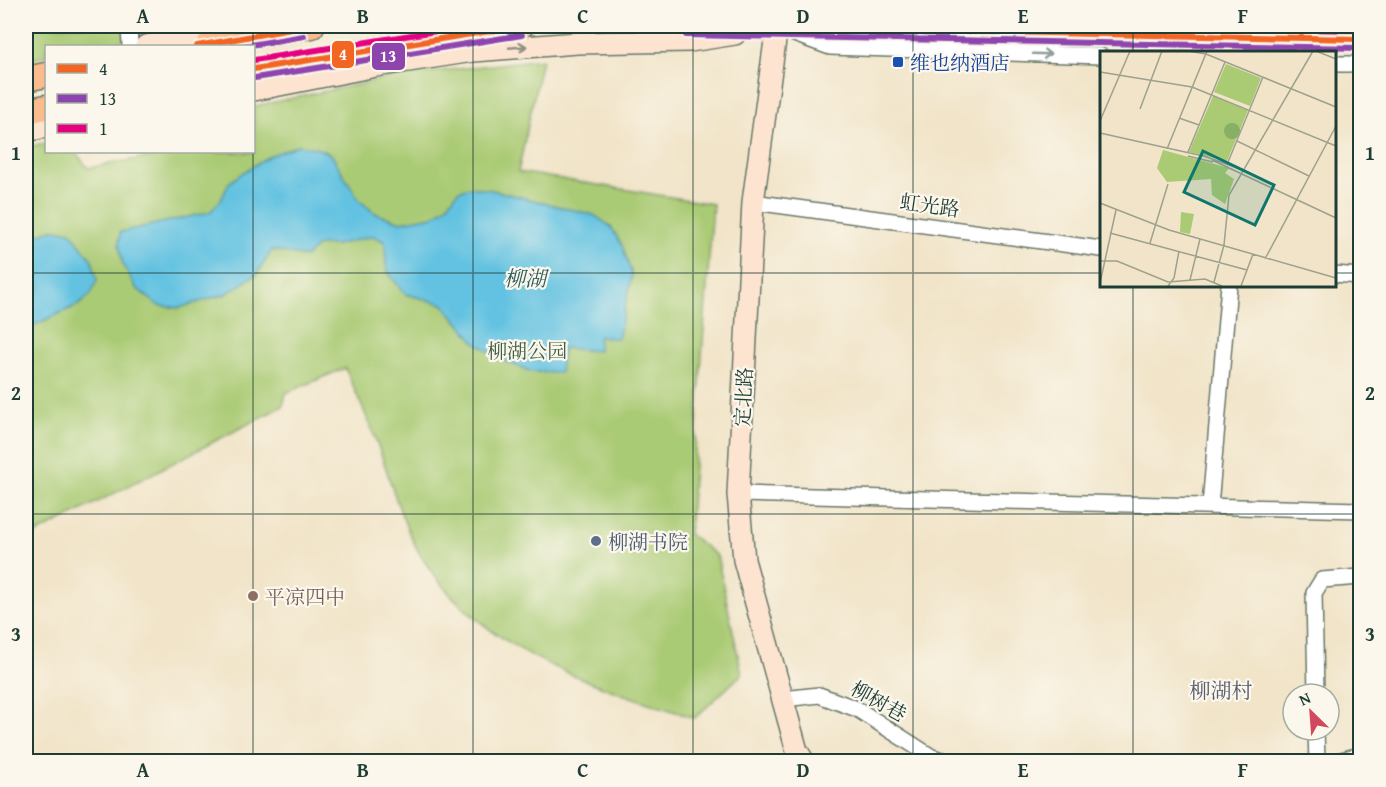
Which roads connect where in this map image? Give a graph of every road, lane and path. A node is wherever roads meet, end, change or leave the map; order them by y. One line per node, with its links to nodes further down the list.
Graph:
1 (129, 26): 10 (street)
2 (246, 26): 11 (street)
3 (312, 26): 9 (main road)
4 (521, 26): 17 (main road)
5 (686, 26): 6 (main road)
6 (777, 26): 7 (main road); 12 (street, one-way to 12); 20 (street, one-way to 6); 25 (street, 定北路)
7 (1250, 38): 8 (main road)
8 (1360, 39)
9 (210, 44)
10 (130, 45)
11 (151, 45)
12 (1100, 56)
13 (1335, 64): 14 (street)
14 (1360, 64)
15 (45, 65): 16 (street)
16 (26, 68)
17 (255, 69)
18 (45, 75): 19 (main road)
19 (26, 79)
20 (255, 90)
21 (45, 107): 22 (main road)
22 (26, 111)
23 (45, 127): 24 (street)
24 (26, 131)
25 (753, 202): 26 (street, 虹光路); 30 (street, 定北路)
26 (1100, 249)
27 (1335, 274): 28 (street)
28 (1360, 276)
29 (1229, 286): 31 (street)
30 (738, 494): 31 (street); 35 (street, 定北路)
31 (1210, 506): 32 (street)
32 (1360, 510)
33 (1360, 577): 34 (street)
34 (1316, 682)
35 (783, 699): 38 (street, 定北路); 39 (street, 柳树巷)
36 (1317, 742): 40 (street)
37 (1360, 755): 41 (street)
38 (804, 762)
39 (950, 762)
40 (1317, 762)
41 (1335, 762)

